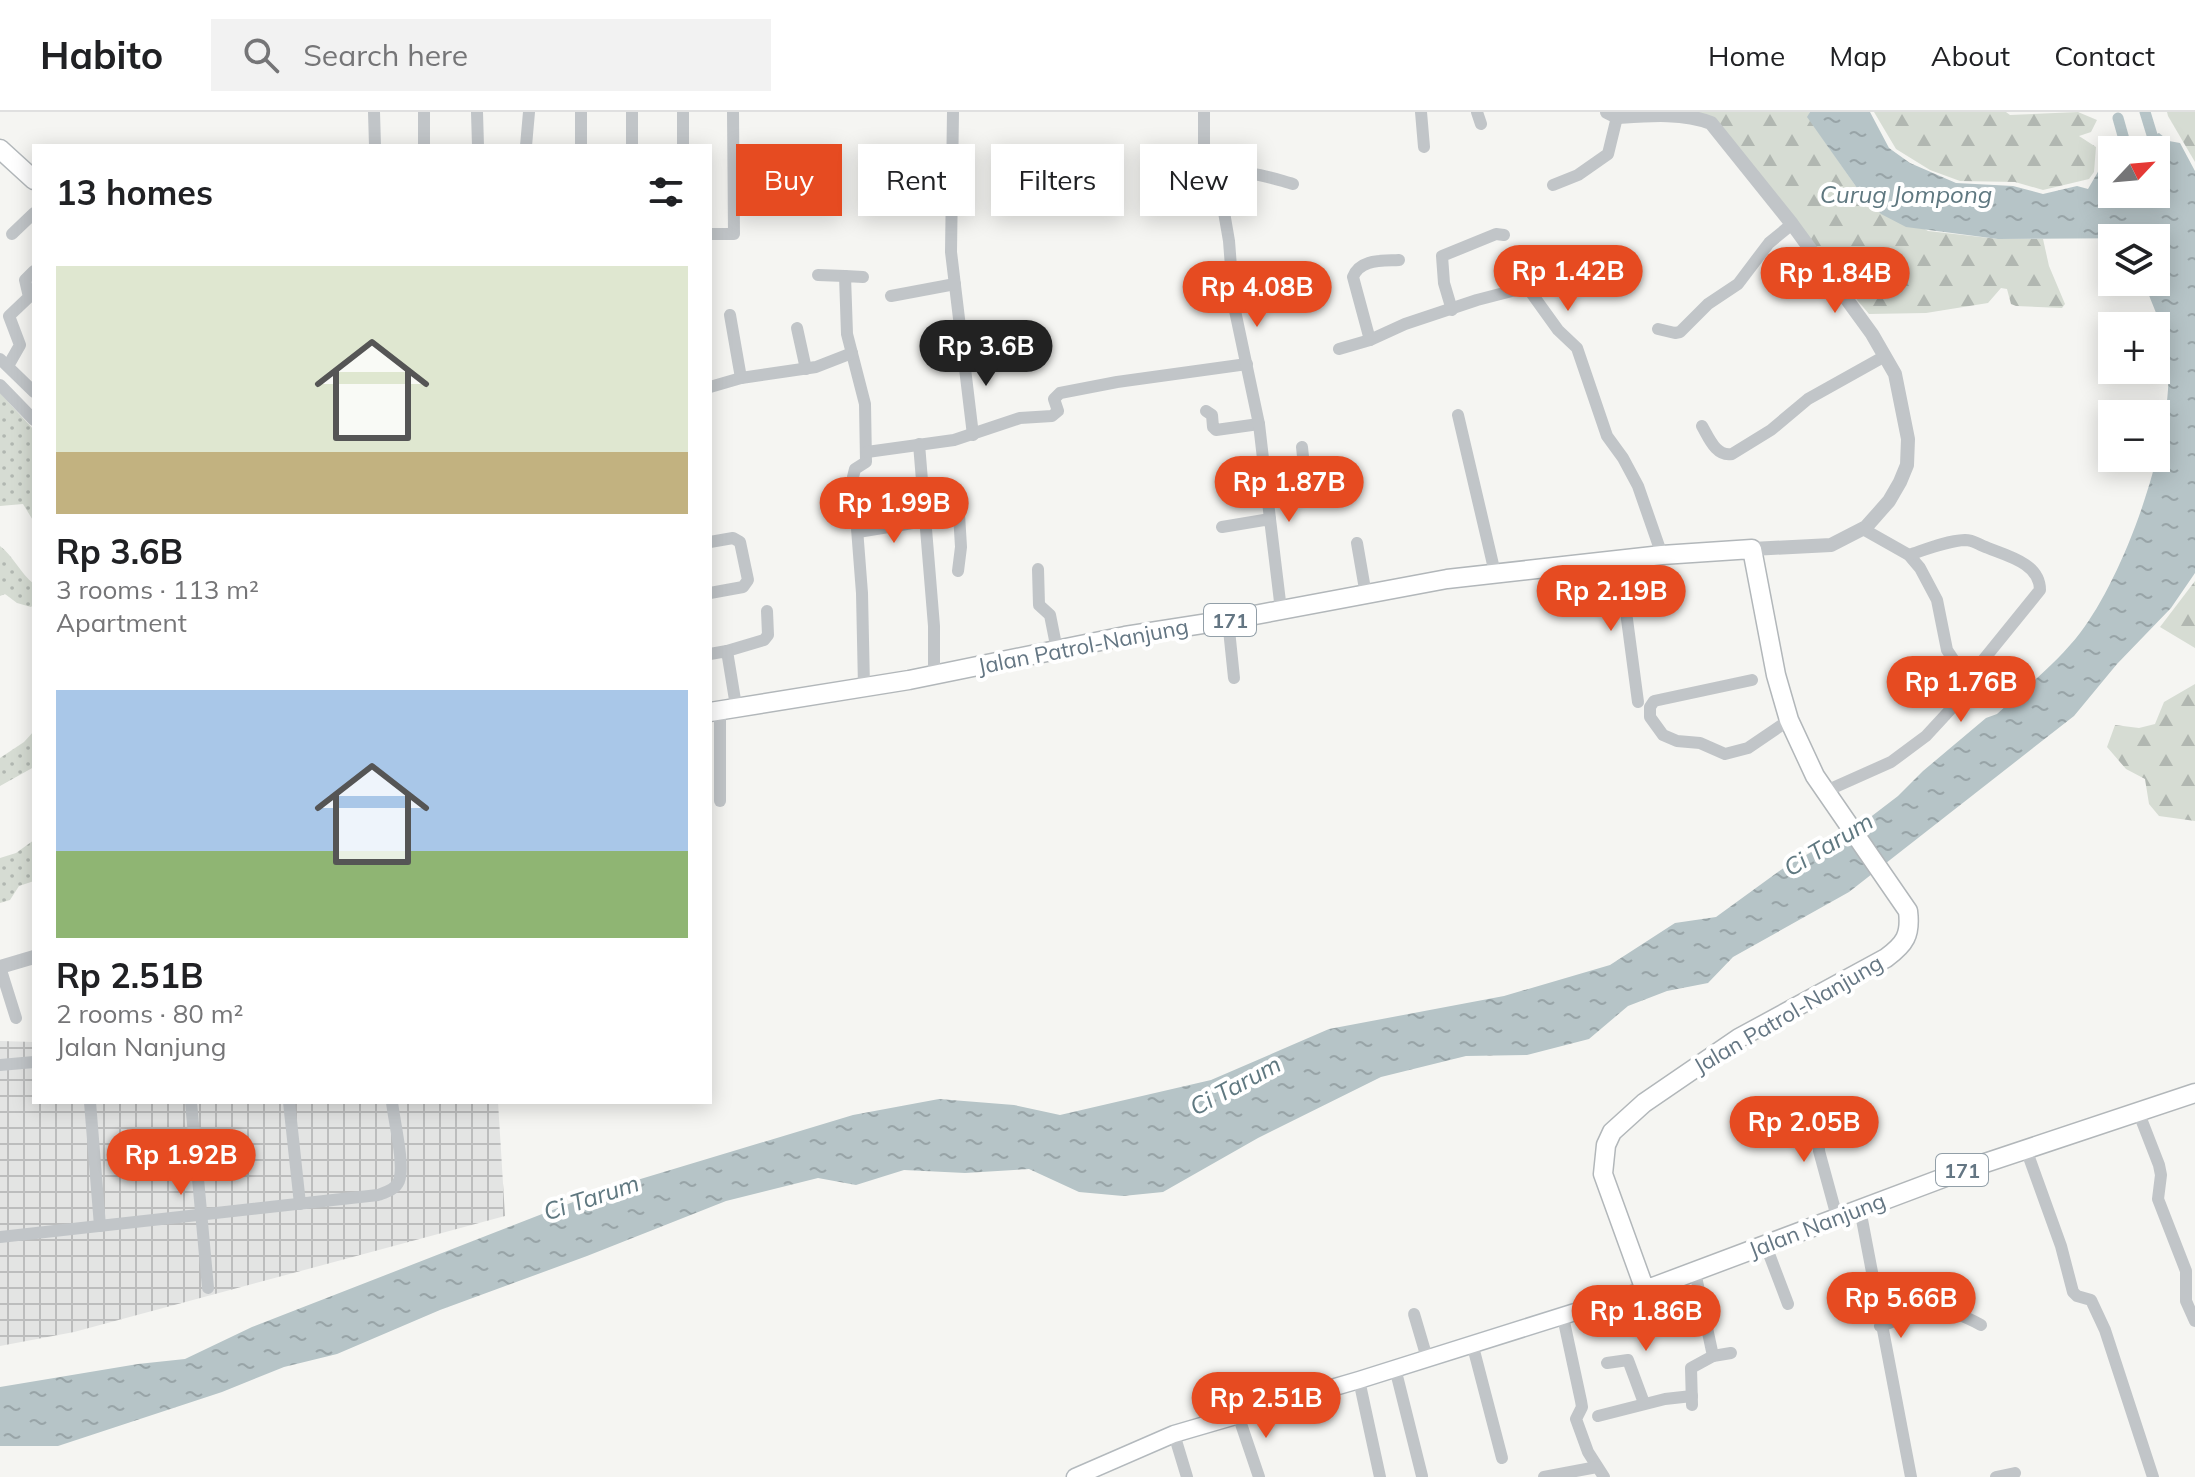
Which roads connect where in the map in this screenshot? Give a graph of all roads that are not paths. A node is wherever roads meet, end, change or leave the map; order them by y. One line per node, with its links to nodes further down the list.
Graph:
1 (374, 112): 13 (street)
2 (424, 112): 14 (street)
3 (477, 112): 15 (street)
4 (529, 112): 16 (street)
5 (581, 112): 17 (street)
6 (632, 112): 18 (street)
7 (683, 112): 19 (street)
8 (733, 112): 23 (street)
9 (953, 112): 39 (street)
10 (1204, 112): 20 (street)
11 (1421, 112): 21 (street)
12 (1612, 115): 27 (street); 30 (street)
13 (375, 144)
14 (424, 144)
15 (478, 144)
16 (526, 144)
17 (581, 144)
18 (632, 144)
19 (683, 144)
20 (1204, 144)
21 (1424, 147)
22 (0, 149): 25 (main road)
23 (734, 154): 32 (street)
24 (1257, 174): 26 (street)
25 (32, 178)
26 (1293, 184)
27 (1553, 185)
28 (32, 215): 31 (street)
29 (1225, 216): 50 (street)
30 (1792, 224): 44 (street); 48 (street)
31 (12, 234)
32 (712, 234)
33 (1504, 235): 41 (street)
34 (1399, 260): 45 (street)
35 (32, 273): 49 (street)
36 (818, 275): 37 (street)
37 (845, 276): 38 (street); 47 (street)
38 (863, 277)
39 (955, 284): 40 (street); 61 (street)
40 (891, 296)
41 (1452, 310): 45 (street); 74 (street)
42 (730, 315): 52 (street)
43 (797, 328): 51 (street)
44 (1658, 329)
45 (1370, 340): 46 (street)
46 (1339, 349)
47 (852, 353): 51 (street); 64 (street)
48 (1885, 356): 60 (street); 69 (street)
49 (4, 362): 55 (street)
50 (1247, 364): 59 (street); 61 (street)
51 (806, 369): 52 (street)
52 (741, 378): 54 (street)
53 (0, 385): 58 (street)
54 (712, 386)
55 (32, 390)
56 (1206, 411): 59 (street)
57 (1458, 415): 79 (street)
58 (32, 418)
59 (1259, 424): 65 (street)
60 (1702, 426)
61 (973, 435): 62 (street)
62 (919, 444): 64 (street); 66 (street)
63 (1302, 447): 65 (street)
64 (867, 452): 70 (street)
65 (1268, 497): 67 (street)
66 (924, 519): 70 (street); 78 (street); 88 (street)
67 (1270, 519): 68 (street); 82 (street)
68 (1222, 527)
69 (1863, 529): 73 (street); 75 (street)
70 (858, 532): 92 (street)
71 (712, 542): 80 (street)
72 (1357, 543): 81 (street)
73 (1752, 549): 74 (main road, Jalan Patrol-Nanjung / 171); 95 (main road, Jalan Patrol-Nanjung)
74 (1662, 555): 76 (main road, Jalan Patrol-Nanjung / 171)
75 (1909, 555): 91 (street); 91 (street)
76 (1619, 559): 79 (main road, Jalan Patrol-Nanjung / 171); 93 (street)
77 (1038, 569): 85 (street)
78 (958, 571)
79 (1495, 573): 81 (main road, Jalan Patrol-Nanjung / 171)
80 (712, 593)
81 (1366, 595): 82 (main road, Jalan Patrol-Nanjung / 171)
82 (1281, 610): 84 (main road, Jalan Patrol-Nanjung / 171)
83 (767, 611): 86 (street)
84 (1228, 620): 85 (main road, Jalan Patrol-Nanjung / 171); 89 (street)
85 (1057, 650): 88 (main road, Jalan Patrol-Nanjung / 171)
86 (727, 651): 87 (street); 94 (street)
87 (712, 654)
88 (934, 674): 92 (main road, Jalan Patrol-Nanjung / 171)
89 (1234, 678)
90 (1752, 680): 95 (street)
91 (1967, 680): 96 (street)
92 (864, 687): 94 (main road, Jalan Patrol-Nanjung / 171)
93 (1638, 702)
94 (722, 710): 97 (street)
95 (1789, 720): 96 (main road, Jalan Patrol-Nanjung)
96 (1829, 794): 120 (main road, Jalan Patrol-Nanjung)
97 (720, 801)
98 (32, 958): 99 (street)
99 (0, 967): 100 (street)
100 (16, 1018)
101 (32, 1062): 102 (street)
102 (0, 1065)
103 (2195, 1093): 109 (main road, Jalan Nanjung / 171)
104 (90, 1104): 115 (street)
105 (191, 1104): 113 (street)
106 (289, 1104): 111 (street)
107 (392, 1104): 111 (street)
108 (1818, 1104): 114 (street)
109 (2138, 1111): 110 (main road, Jalan Nanjung / 171); 124 (street)
110 (2026, 1149): 112 (main road, Jalan Nanjung / 171); 149 (street)
111 (300, 1204): 113 (street)
112 (1860, 1209): 114 (main road, Jalan Nanjung / 171); 126 (street)
113 (201, 1215): 115 (street); 119 (street)
114 (1837, 1217): 117 (main road, Jalan Nanjung / 171)
115 (100, 1226): 116 (street)
116 (0, 1237)
117 (1766, 1246): 118 (main road, Jalan Nanjung / 171); 121 (street)
118 (1695, 1272): 120 (main road, Jalan Nanjung / 171); 129 (street)
119 (208, 1288)
120 (1645, 1290): 123 (main road, Jalan Nanjung / 171)
121 (1788, 1304)
122 (1414, 1314): 130 (street)
123 (1563, 1317): 127 (main road, Jalan Nanjung / 171); 139 (street)
124 (2195, 1321)
125 (1981, 1325): 126 (street)
126 (1880, 1326): 147 (street)
127 (1472, 1343): 130 (main road, Jalan Nanjung / 171); 138 (street)
128 (1731, 1353): 129 (street)
129 (1713, 1356): 134 (street)
130 (1427, 1358): 132 (main road, Jalan Nanjung / 171)
131 (1607, 1363): 134 (street)
132 (1395, 1368): 133 (main road, Jalan Nanjung / 171); 141 (street)
133 (1359, 1380): 135 (main road, Jalan Nanjung / 171); 145 (street)
134 (1644, 1403): 136 (street)
135 (1238, 1415): 137 (main road, Jalan Nanjung / 171); 144 (street)
136 (1598, 1416)
137 (1174, 1434): 142 (main road, Jalan Nanjung / 171); 143 (street)
138 (1502, 1458)
139 (1601, 1472): 146 (street)
140 (2015, 1473): 148 (street)
141 (1422, 1476)
142 (1075, 1477)
143 (1187, 1477)
144 (1259, 1477)
145 (1380, 1477)
146 (1544, 1477)
147 (1911, 1477)
148 (1996, 1477)
149 (2153, 1477)

